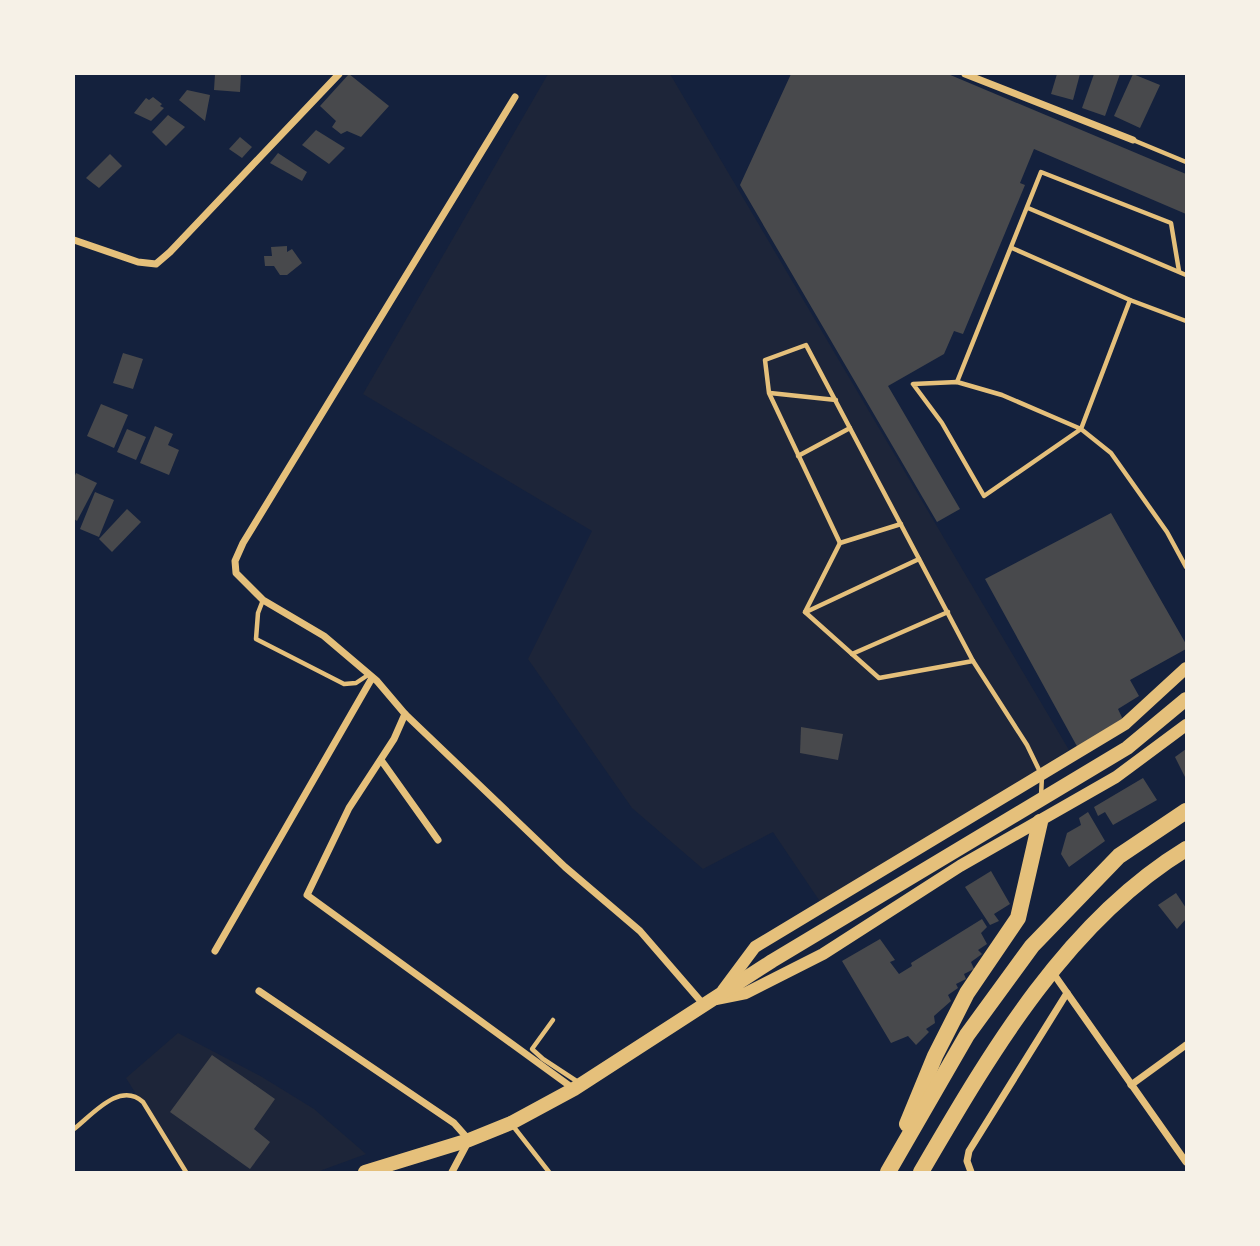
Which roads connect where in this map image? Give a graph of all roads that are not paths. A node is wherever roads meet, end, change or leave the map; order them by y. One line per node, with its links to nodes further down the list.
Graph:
1 (336, 74): 7 (street)
2 (965, 74): 4 (street)
3 (514, 97): 23 (street)
4 (1133, 140): 5 (lane)
5 (1186, 162)
6 (1028, 208): 8 (lane); 9 (lane); 9 (lane)
7 (74, 240)
8 (1012, 248): 11 (lane); 13 (lane)
9 (1179, 271): 10 (lane)
10 (1186, 275)
11 (1130, 300): 12 (lane); 17 (lane)
12 (1186, 321)
13 (957, 382): 17 (lane); 17 (lane)
14 (769, 393): 15 (lane); 15 (lane); 18 (lane)
15 (836, 400): 16 (lane)
16 (850, 428): 18 (lane); 19 (lane)
17 (1080, 429): 22 (lane)
18 (798, 456): 20 (lane)
19 (901, 524): 20 (lane); 21 (lane)
20 (840, 542): 24 (lane)
21 (919, 559): 24 (lane); 25 (lane)
22 (1186, 567)
23 (263, 600): 29 (street); 29 (lane)
24 (805, 612): 26 (lane)
25 (947, 612): 26 (lane); 27 (lane)
26 (852, 654): 27 (lane)
27 (973, 661): 34 (lane)
28 (1186, 668): 34 (street)
29 (370, 676): 31 (street); 39 (street)
30 (1186, 699): 43 (main road)
31 (405, 714): 33 (street); 43 (street)
32 (1186, 725): 36 (street)
33 (381, 760): 37 (street); 47 (street)
34 (1042, 775): 36 (lane); 43 (street)
35 (1186, 811): 56 (main road)
36 (1040, 822): 43 (street); 56 (main road)
37 (438, 839)
38 (1186, 849): 40 (main road)
39 (215, 951)
40 (1050, 970): 42 (street); 57 (main road)
41 (259, 990): 50 (street)
42 (1067, 993): 46 (street); 58 (street)
43 (710, 1002): 47 (main road)
44 (553, 1020): 47 (lane)
45 (1186, 1045): 46 (street)
46 (1131, 1084): 51 (street)
47 (578, 1087): 48 (main road)
48 (511, 1123): 50 (main road); 55 (lane)
49 (74, 1129): 52 (lane)
50 (469, 1140): 53 (main road); 54 (street)
51 (1186, 1162)
52 (186, 1172)
53 (365, 1172)
54 (453, 1172)
55 (549, 1172)
56 (887, 1172)
57 (921, 1172)
58 (971, 1172)

